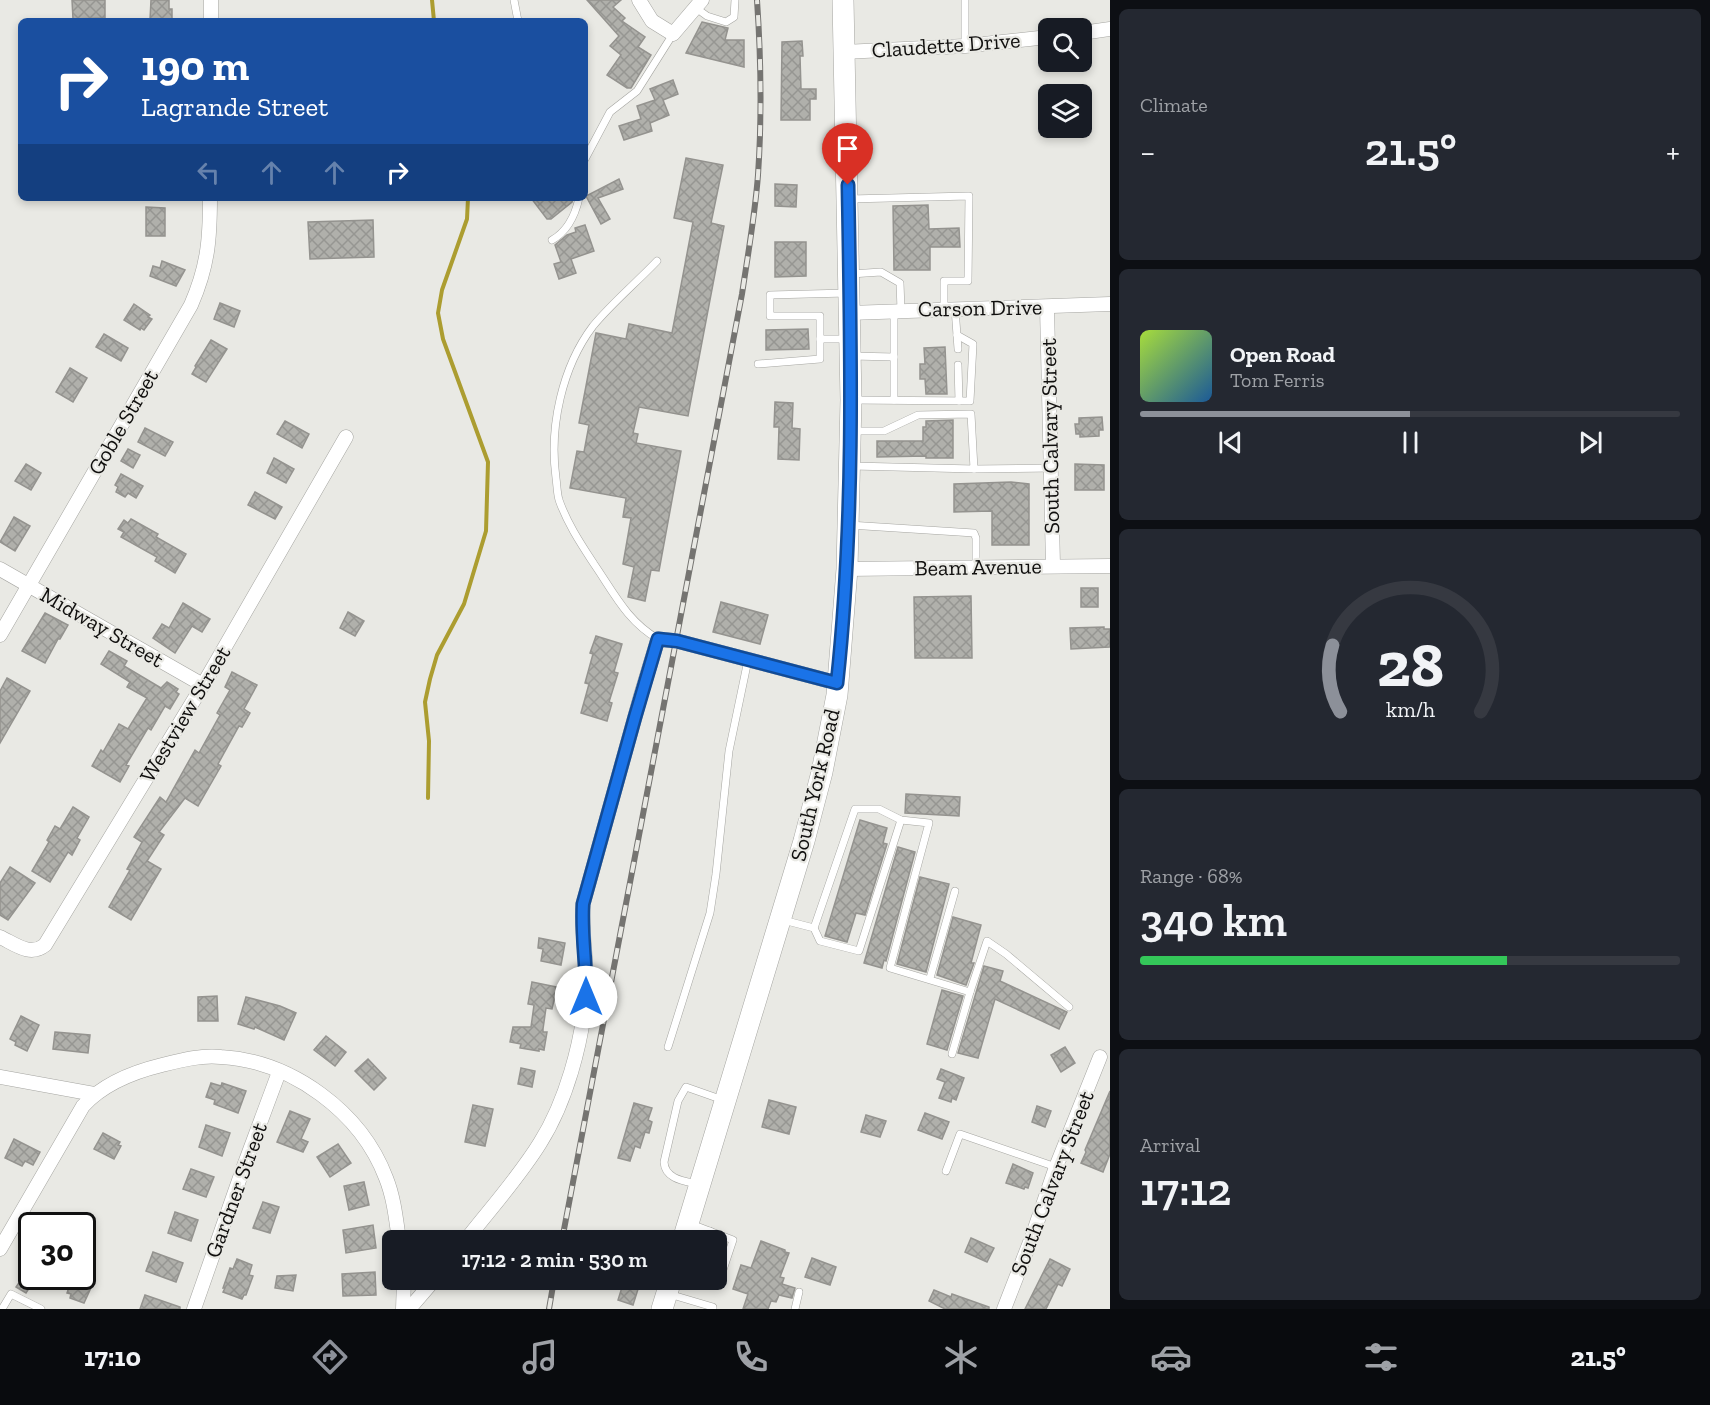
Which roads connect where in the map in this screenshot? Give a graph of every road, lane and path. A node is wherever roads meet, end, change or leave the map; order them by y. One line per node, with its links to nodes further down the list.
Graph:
1 (211, 0): 8 (street)
2 (514, 0): 9 (lane)
3 (639, 0): 12 (street)
4 (735, 0): 7 (lane)
5 (843, 0): 15 (main road, South York Road)
6 (964, 0): 14 (lane)
7 (699, 4): 12 (street)
8 (211, 18)
9 (517, 18)
10 (1110, 29): 11 (street)
11 (1092, 32)
12 (673, 34): 16 (lane)
13 (1038, 38): 14 (street, Claudette Drive)
14 (965, 46): 15 (street, Claudette Drive)
15 (844, 52): 17 (main road, South York Road)
16 (588, 153)
17 (848, 199): 22 (main road, South York Road); 25 (lane)
18 (210, 201): 48 (street, Goble Street)
19 (578, 201): 20 (lane)
20 (552, 240)
21 (657, 261): 50 (lane)
22 (849, 293): 26 (street, Carson Drive); 26 (lane); 28 (lane); 29 (main road, South York Road)
23 (1110, 304): 24 (street, Carson Drive)
24 (1047, 307): 25 (street, Carson Drive); 40 (street, South Calvary Street)
25 (950, 308): 26 (street, Carson Drive); 27 (lane)
26 (897, 310): 31 (lane)
27 (957, 335): 30 (lane); 36 (lane)
28 (820, 339): 29 (lane); 32 (lane)
29 (850, 348): 31 (lane); 34 (main road, South York Road)
30 (958, 349)
31 (894, 357): 35 (lane)
32 (758, 364)
33 (958, 365): 36 (lane)
34 (851, 400): 35 (lane); 37 (main road, South York Road)
35 (894, 400): 36 (lane)
36 (958, 401)
37 (851, 431): 39 (main road, South York Road); 41 (lane)
38 (346, 437): 53 (street, Westview Street)
39 (850, 466): 41 (lane); 42 (main road, South York Road)
40 (1051, 468): 41 (lane); 43 (street, South Calvary Street)
41 (974, 469)
42 (848, 525): 45 (lane); 47 (main road, South York Road)
43 (1053, 566): 44 (street, Beam Avenue); 45 (street, Beam Avenue)
44 (1110, 566)
45 (976, 567): 47 (street, Beam Avenue)
46 (0, 569): 48 (street, Midway Street)
47 (847, 569): 52 (main road, South York Road)
48 (29, 584): 49 (street, Goble Street); 53 (street, Midway Street)
49 (0, 635)
50 (658, 639): 51 (street); 73 (street)
51 (748, 660): 52 (street); 62 (lane)
52 (837, 683): 56 (main road, South York Road)
53 (203, 685): 58 (street, Westview Street)
54 (901, 820): 57 (lane); 57 (lane); 59 (lane)
55 (955, 891): 59 (lane)
56 (780, 920): 57 (lane); 68 (main road, South York Road)
57 (814, 928)
58 (0, 937)
59 (930, 978): 60 (lane)
60 (970, 992): 61 (lane); 63 (lane)
61 (1069, 1007)
62 (668, 1047)
63 (952, 1054)
64 (1100, 1057): 69 (street, South Calvary Street)
65 (279, 1072): 67 (street); 72 (street); 84 (street, Gardner Street)
66 (0, 1077): 67 (street)
67 (94, 1094): 76 (street)
68 (725, 1101): 71 (main road, South York Road); 71 (lane)
69 (1056, 1167): 70 (lane); 89 (street, South Calvary Street)
70 (946, 1171)
71 (699, 1185): 74 (main road, South York Road)
72 (398, 1230)
73 (474, 1230)
74 (686, 1230)
75 (727, 1238): 77 (lane)
76 (0, 1249)
77 (727, 1258)
78 (404, 1290): 85 (street)
79 (425, 1290): 86 (street)
80 (799, 1292): 88 (lane)
81 (666, 1294): 87 (lane)
82 (2, 1309): 83 (lane)
83 (41, 1309)
84 (194, 1309)
85 (403, 1309)
86 (409, 1309)
87 (713, 1309)
88 (795, 1309)
89 (1004, 1309)

